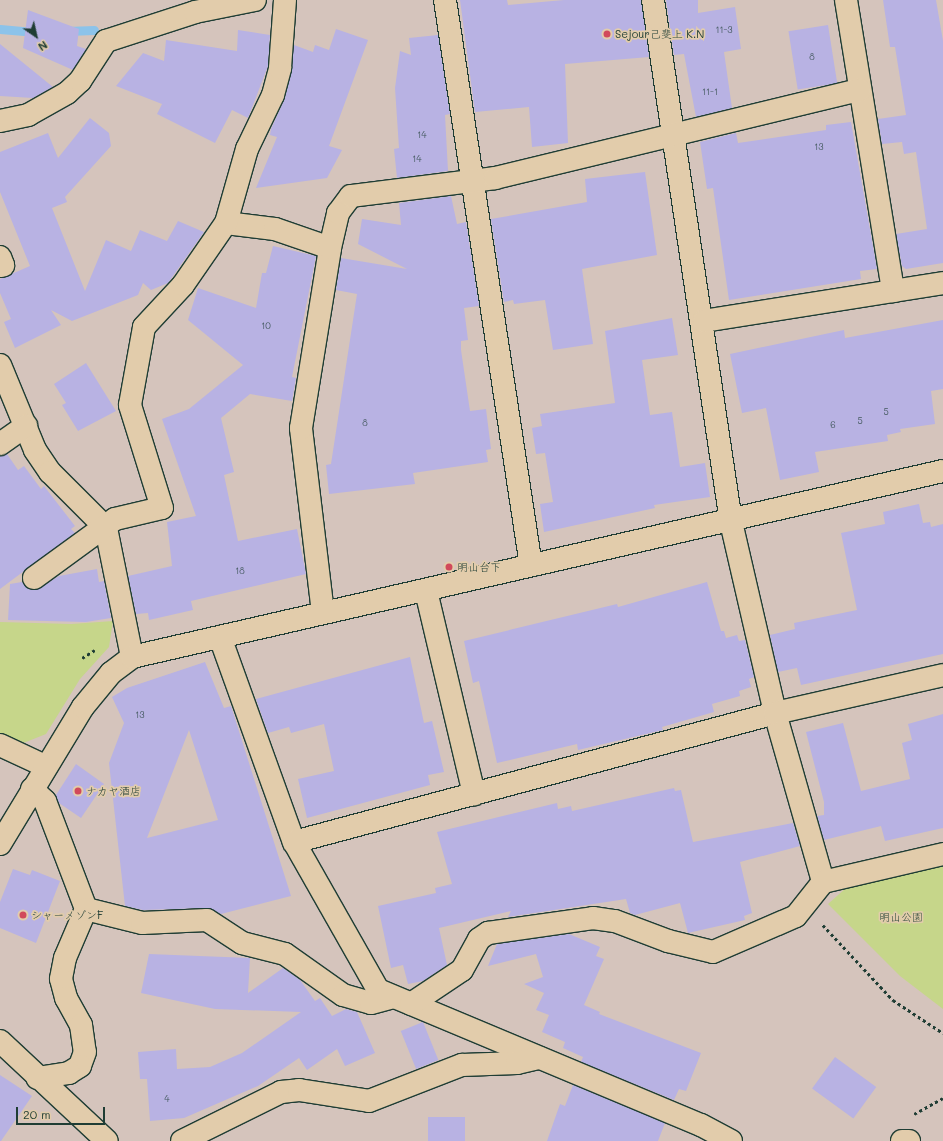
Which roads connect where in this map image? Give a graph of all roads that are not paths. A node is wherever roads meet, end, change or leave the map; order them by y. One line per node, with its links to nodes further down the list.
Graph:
1 (255, 0): 6 (street)
2 (285, 0): 11 (street)
3 (445, 0): 10 (street)
4 (654, 0): 9 (street)
5 (846, 0): 7 (street)
6 (186, 7): 8 (street)
7 (860, 90): 9 (street); 16 (street)
8 (0, 121)
9 (673, 137): 10 (street); 17 (street)
10 (471, 181): 12 (street); 24 (street)
11 (226, 223): 12 (street); 23 (street)
12 (330, 248): 27 (street)
13 (0, 257): 14 (street)
14 (0, 266)
15 (943, 283): 16 (street)
16 (893, 291): 17 (street)
17 (704, 322): 22 (street)
18 (0, 365): 19 (street)
19 (26, 426): 20 (street); 23 (street)
20 (0, 444)
21 (943, 471): 22 (street)
22 (731, 522): 24 (street); 31 (street)
23 (106, 528): 25 (street); 29 (street)
24 (531, 566): 26 (street)
25 (34, 578)
26 (426, 590): 27 (street); 35 (street)
27 (323, 613): 28 (street)
28 (220, 637): 29 (street); 36 (street)
29 (132, 657): 33 (street)
30 (943, 675): 31 (street)
31 (775, 713): 35 (street); 39 (street)
32 (0, 745): 33 (street)
33 (45, 766): 34 (street)
34 (32, 789): 37 (street); 40 (street)
35 (474, 794): 36 (street)
36 (294, 842): 41 (street)
37 (0, 844)
38 (943, 854): 39 (street)
39 (823, 882): 41 (street)
40 (86, 909): 41 (street); 44 (street)
41 (402, 1000): 43 (street)
42 (0, 1040): 44 (street)
43 (539, 1058): 46 (street); 47 (street)
44 (37, 1078): 45 (street)
45 (107, 1141)
46 (182, 1141)
47 (731, 1141)
48 (902, 1141): 49 (street)
49 (909, 1141)

